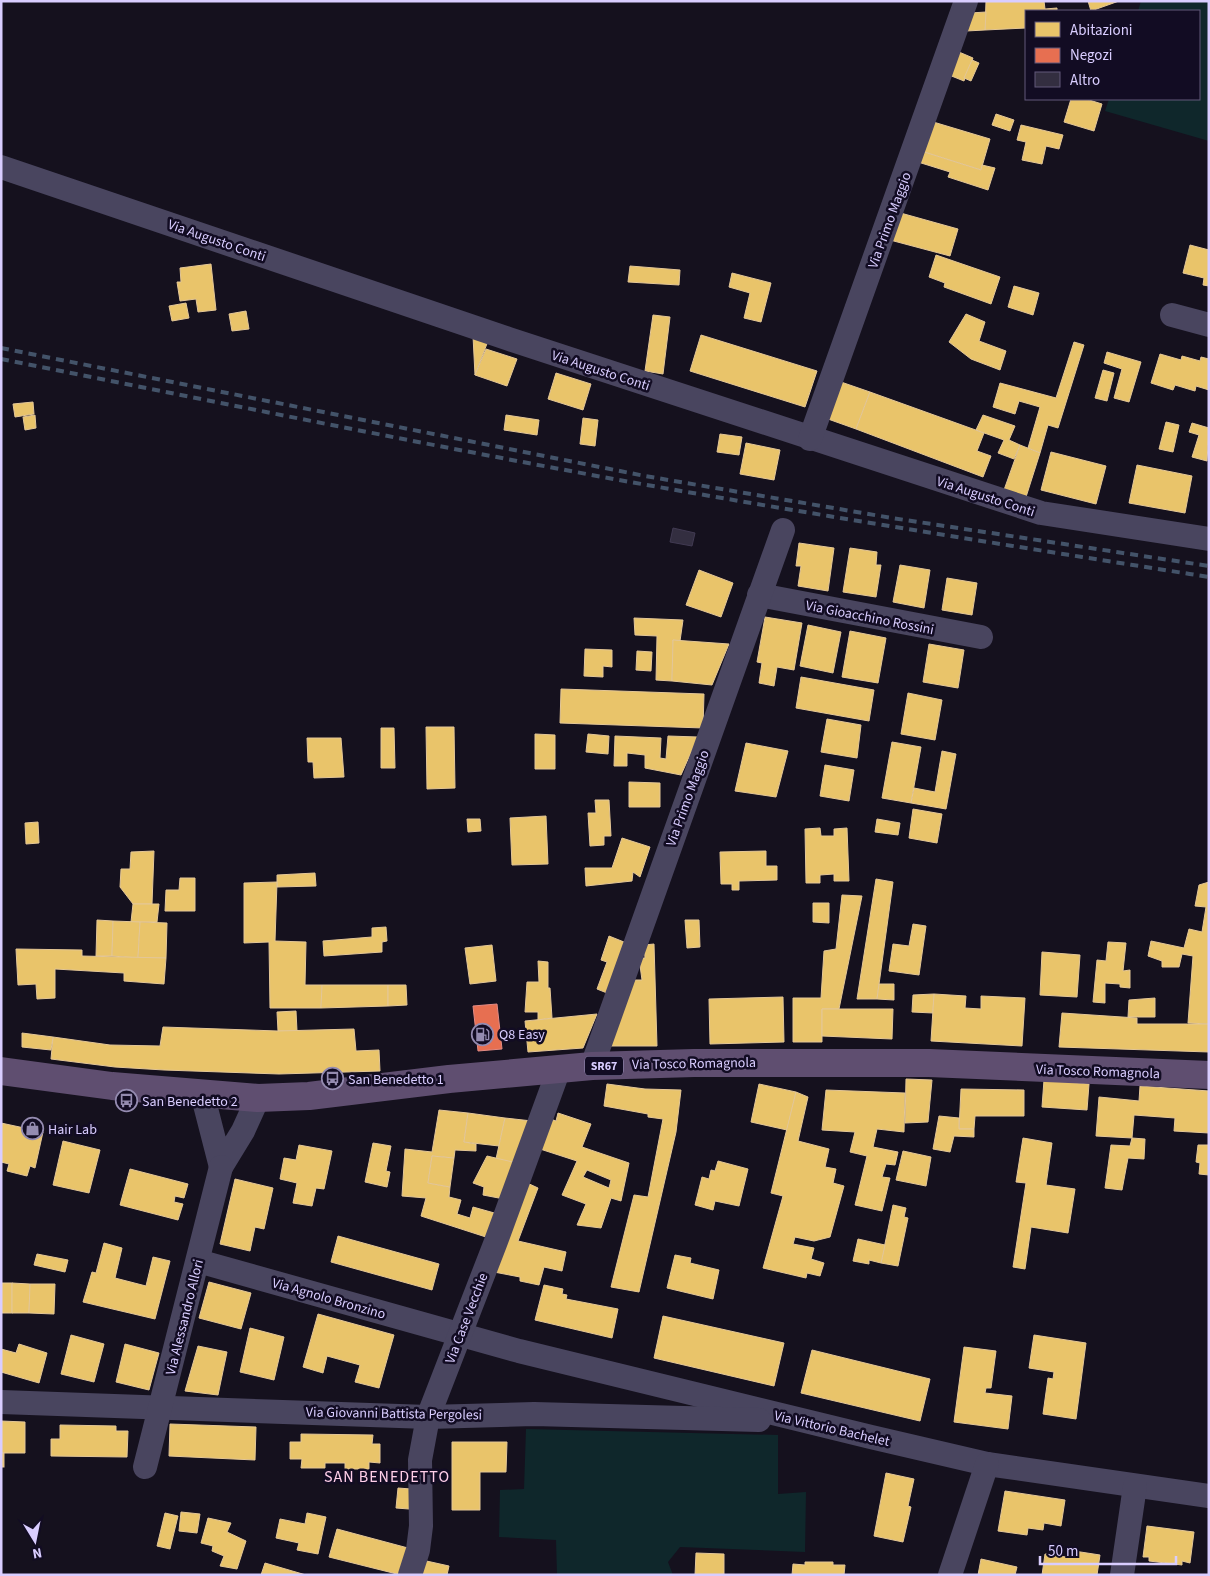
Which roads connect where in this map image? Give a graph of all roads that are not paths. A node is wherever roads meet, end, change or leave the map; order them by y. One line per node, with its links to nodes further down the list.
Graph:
1 (966, 1): 5 (street, Via Primo Maggio)
2 (1, 167): 5 (street, Via Augusto Conti)
3 (1172, 315): 4 (street)
4 (1209, 325)
5 (810, 439): 7 (street, Via Augusto Conti)
6 (783, 530): 8 (street, Via Primo Maggio)
7 (1209, 539)
8 (760, 595): 9 (street, Via Gioacchino Rossini); 10 (street, Via Primo Maggio)
9 (981, 637)
10 (592, 1066): 11 (main road, Via Tosco Romagnola / SR67); 13 (main road, Via Tosco Romagnola / SR67)
11 (559, 1069): 15 (main road, Via Tosco Romagnola / SR67); 18 (street, Via Case Vecchie)
12 (1, 1071): 14 (main road, Via Tosco Romagnola / SR67)
13 (1209, 1075)
14 (202, 1093): 15 (main road, Via Tosco Romagnola / SR67); 16 (street, Via Alessandro Allori)
15 (258, 1098): 16 (street, Via Alessandro Allori)
16 (221, 1167): 17 (street, Via Alessandro Allori)
17 (198, 1261): 18 (street, Via Agnolo Bronzino); 20 (street, Via Alessandro Allori)
18 (460, 1334): 21 (street, Via Case Vecchie); 22 (street, Via Vittorio Bachelet)
19 (1, 1402): 20 (street, Via Giovanni Battista Pergolesi)
20 (161, 1408): 21 (street, Via Giovanni Battista Pergolesi); 24 (street, Via Alessandro Allori)
21 (428, 1417): 22 (street, Via Giovanni Battista Pergolesi); 27 (street, Via Case Vecchie)
22 (786, 1417): 23 (street, Via Vittorio Bachelet)
23 (987, 1464): 25 (street, Via Vittorio Bachelet); 28 (street)
24 (145, 1468)
25 (1135, 1486): 26 (street, Via Vittorio Bachelet); 29 (street)
26 (1209, 1496)
27 (410, 1575)
28 (950, 1575)
29 (1122, 1575)

